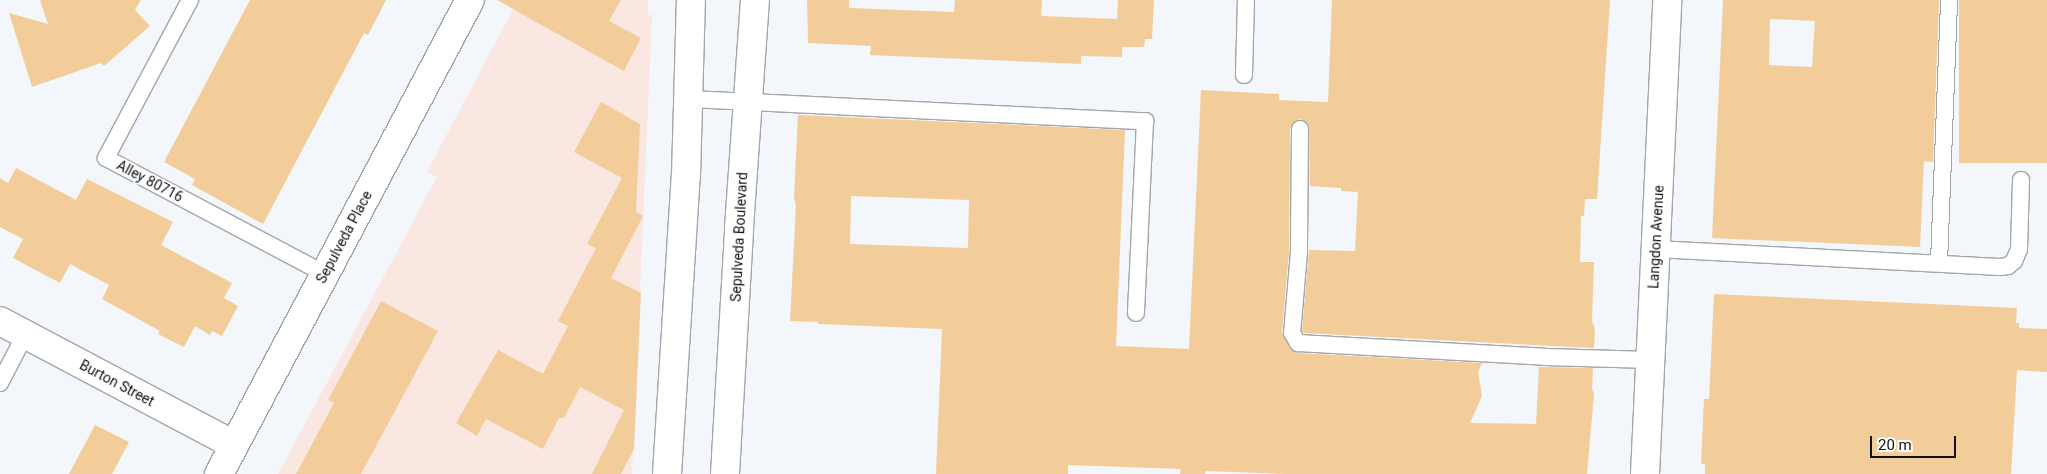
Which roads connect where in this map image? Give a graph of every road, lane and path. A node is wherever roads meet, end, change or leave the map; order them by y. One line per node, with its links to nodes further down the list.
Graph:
1 (190, 0): 15 (lane, Alley 80716)
2 (470, 0): 15 (street, Sepulveda Place)
3 (691, 0): 9 (street)
4 (755, 0): 10 (street, Sepulveda Boulevard)
5 (1246, 0): 8 (lane)
6 (1667, 0): 13 (street, Langdon Avenue)
7 (1949, 0): 14 (lane)
8 (1244, 75)
9 (688, 99): 10 (lane); 23 (street)
10 (748, 102): 16 (lane); 24 (street, Sepulveda Boulevard)
11 (1300, 130): 19 (lane)
12 (2021, 180): 14 (lane)
13 (1656, 249): 14 (lane); 19 (street, Langdon Avenue)
14 (1940, 263)
15 (325, 274): 21 (street, Sepulveda Place)
16 (1136, 313)
17 (0, 321): 18 (street, Burton Street)
18 (25, 335): 20 (lane); 21 (street, Burton Street)
19 (1651, 360): 25 (street, Langdon Avenue)
20 (0, 383)
21 (234, 445): 22 (street, Sepulveda Place)
22 (219, 474)
23 (667, 474)
24 (725, 474)
25 (1645, 474)

